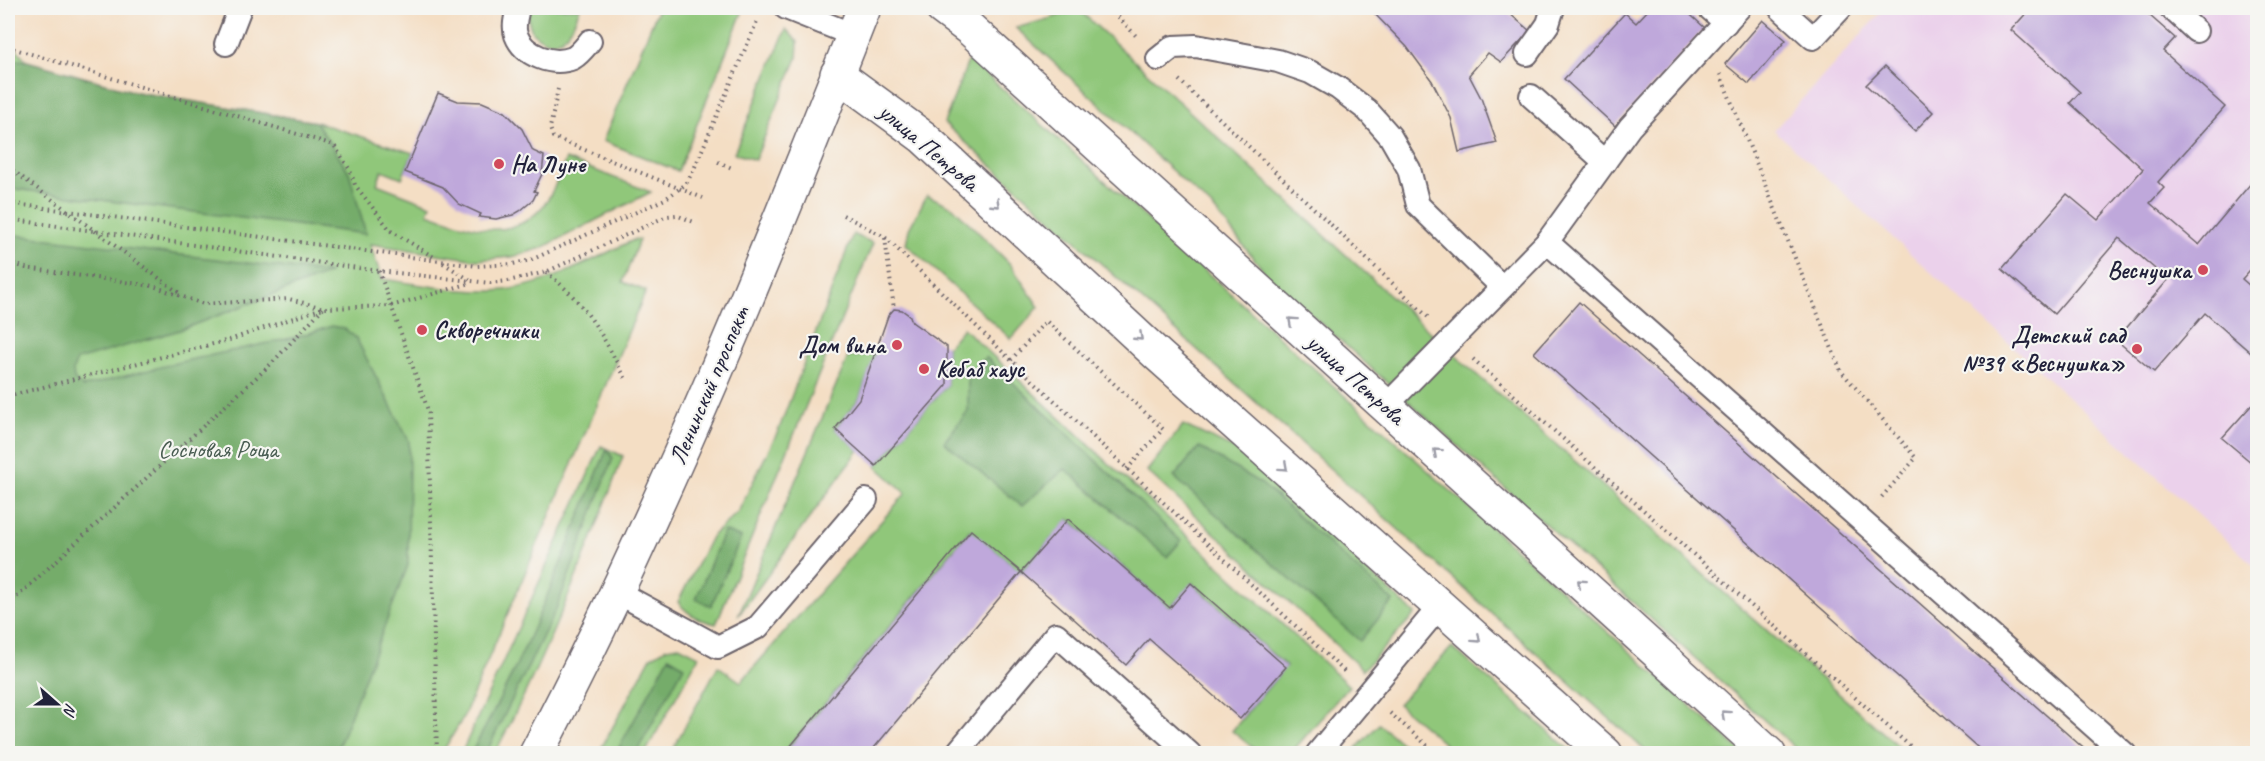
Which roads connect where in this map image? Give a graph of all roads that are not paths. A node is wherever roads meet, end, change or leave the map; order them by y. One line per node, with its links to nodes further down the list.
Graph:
1 (240, 8): 14 (lane)
2 (518, 8): 13 (lane)
3 (786, 8): 11 (lane)
4 (942, 8): 22 (main road, улица Петрова, one-way to 4)
5 (1553, 8): 15 (lane)
6 (1709, 8): 10 (lane)
7 (1780, 8): 8 (lane)
8 (1841, 8)
9 (2171, 8): 12 (lane)
10 (1732, 15): 19 (lane)
11 (858, 21): 17 (main road, Ленинский проспект)
12 (2196, 30)
13 (590, 41)
14 (226, 44)
15 (1527, 54)
16 (1158, 59): 21 (lane)
17 (837, 74): 24 (main road, Ленинский проспект); 25 (main road, улица Петрова, one-way to 25)
18 (1531, 96): 19 (lane)
19 (1605, 162): 20 (lane)
20 (1547, 242): 21 (lane); 32 (lane)
21 (1502, 287): 22 (lane)
22 (1386, 406): 31 (main road, улица Петрова, one-way to 22)
23 (866, 501): 24 (lane)
24 (616, 592): 27 (main road, Ленинский проспект)
25 (1440, 606): 29 (lane); 30 (main road, улица Петрова, one-way to 30)
26 (1183, 751): 28 (lane)
27 (536, 753)
28 (956, 753)
29 (1317, 753)
30 (1606, 753)
31 (1769, 753)
32 (2125, 753)

